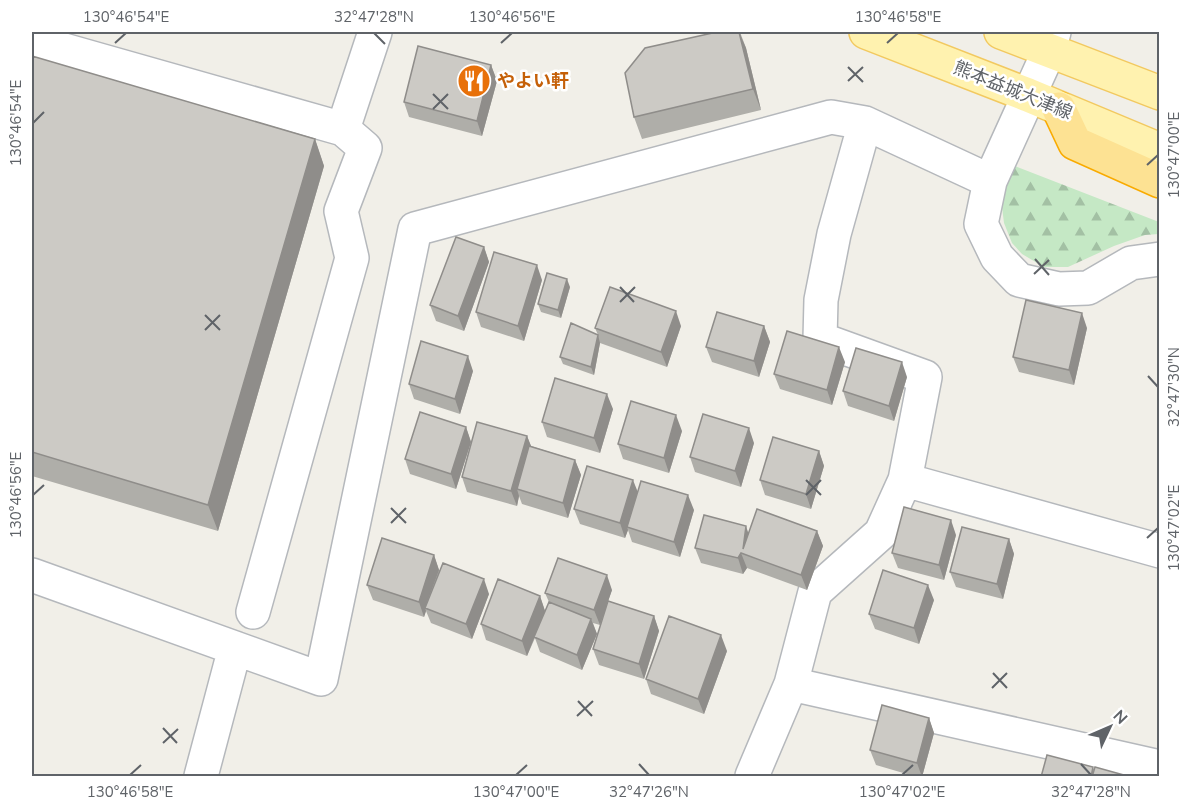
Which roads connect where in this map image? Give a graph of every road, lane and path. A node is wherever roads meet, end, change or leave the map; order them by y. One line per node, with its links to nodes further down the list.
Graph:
1 (375, 32): 10 (street)
2 (866, 32): 7 (main road, 熊本益城大津線)
3 (1001, 32): 5 (main road)
4 (32, 41): 10 (street)
5 (1051, 41): 6 (main road); 7 (street)
6 (1160, 93)
7 (1028, 95): 8 (main road, 熊本益城大津線); 12 (street)
8 (1059, 108): 11 (main road, 熊本益城大津線); 13 (highway)
9 (865, 123): 12 (street); 15 (street); 19 (street)
10 (343, 129): 18 (street)
11 (1160, 150)
12 (990, 181): 14 (street)
13 (1160, 181)
14 (1160, 259)
15 (905, 480): 16 (street); 20 (street)
16 (1160, 551)
17 (32, 574): 19 (street)
18 (253, 612)
19 (235, 648): 22 (street)
20 (791, 684): 21 (street); 23 (street)
21 (1160, 767)
22 (201, 777)
23 (752, 777)

